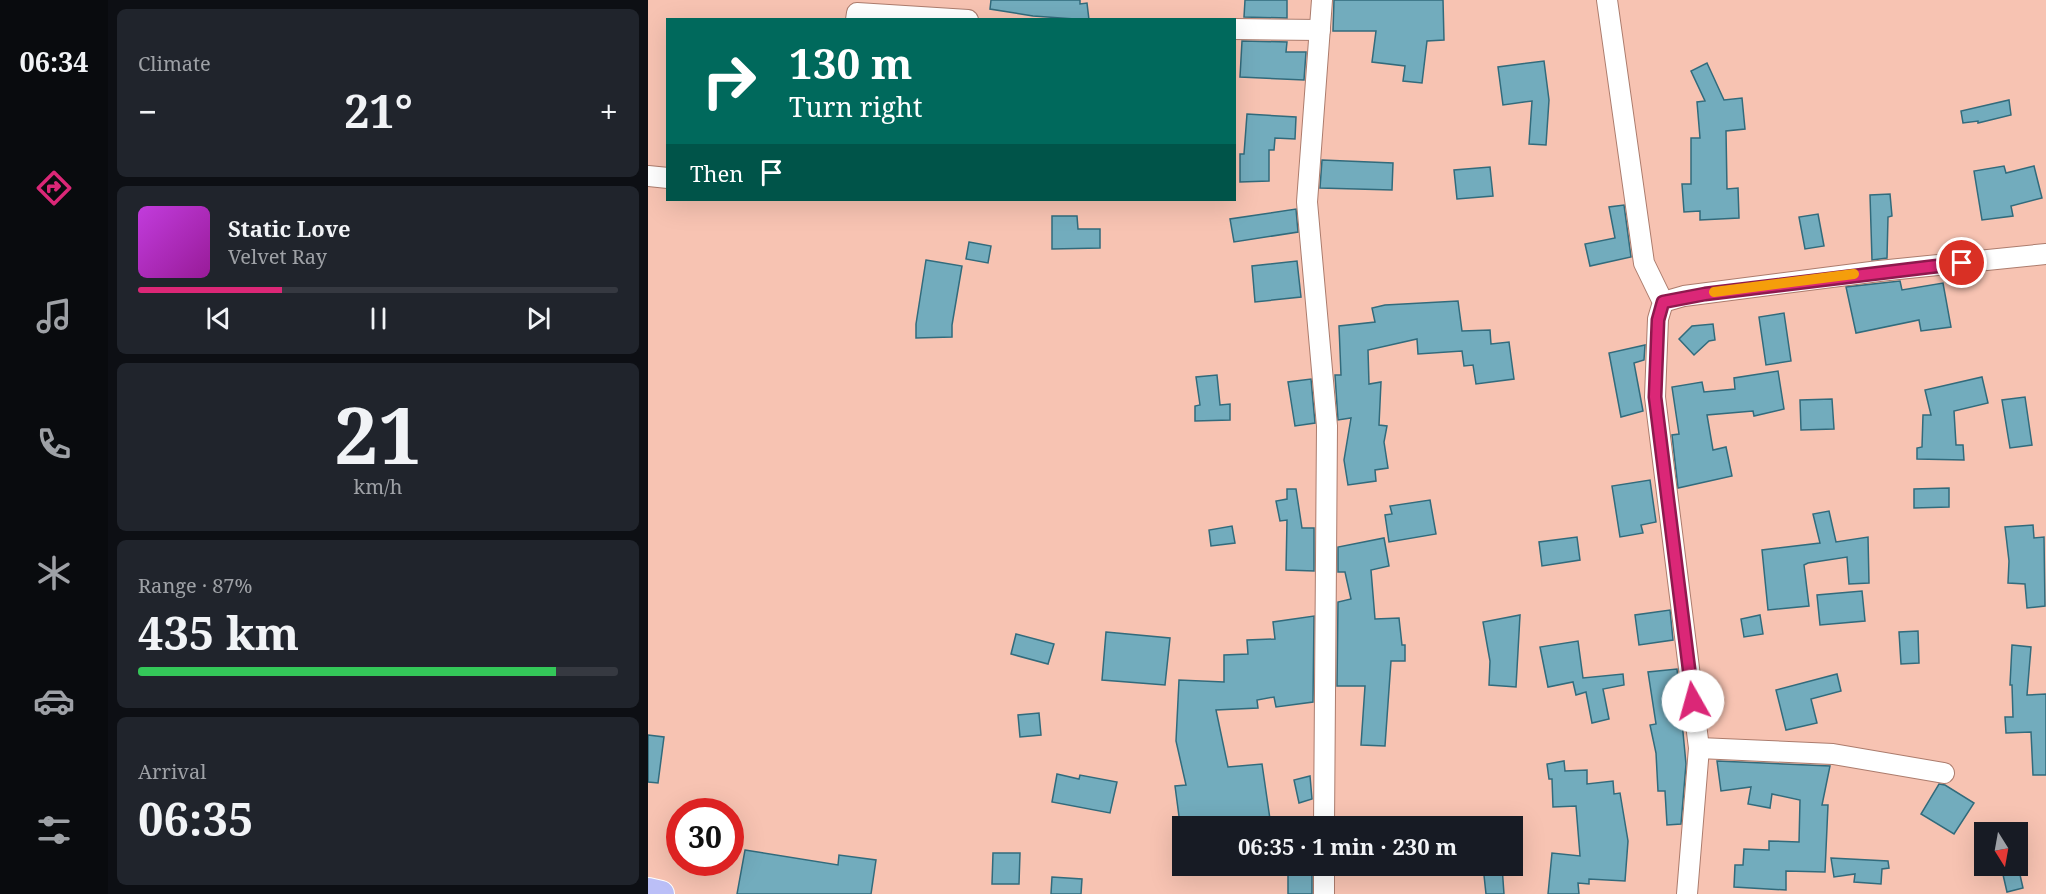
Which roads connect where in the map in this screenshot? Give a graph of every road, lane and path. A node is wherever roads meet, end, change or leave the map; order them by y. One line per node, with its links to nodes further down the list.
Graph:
1 (1322, 0): 6 (street)
2 (1606, 0): 10 (street)
3 (856, 18): 4 (street)
4 (936, 18)
5 (1236, 29): 6 (street)
6 (1320, 30): 13 (street)
7 (648, 176): 8 (street)
8 (666, 178)
9 (2046, 254): 10 (street)
10 (1663, 302): 11 (street)
11 (1699, 748): 12 (street); 18 (street)
12 (1944, 773)
13 (1324, 816)
14 (1324, 876): 17 (street)
15 (648, 891): 16 (main road)
16 (661, 894)
17 (1324, 894)
18 (1687, 894)

